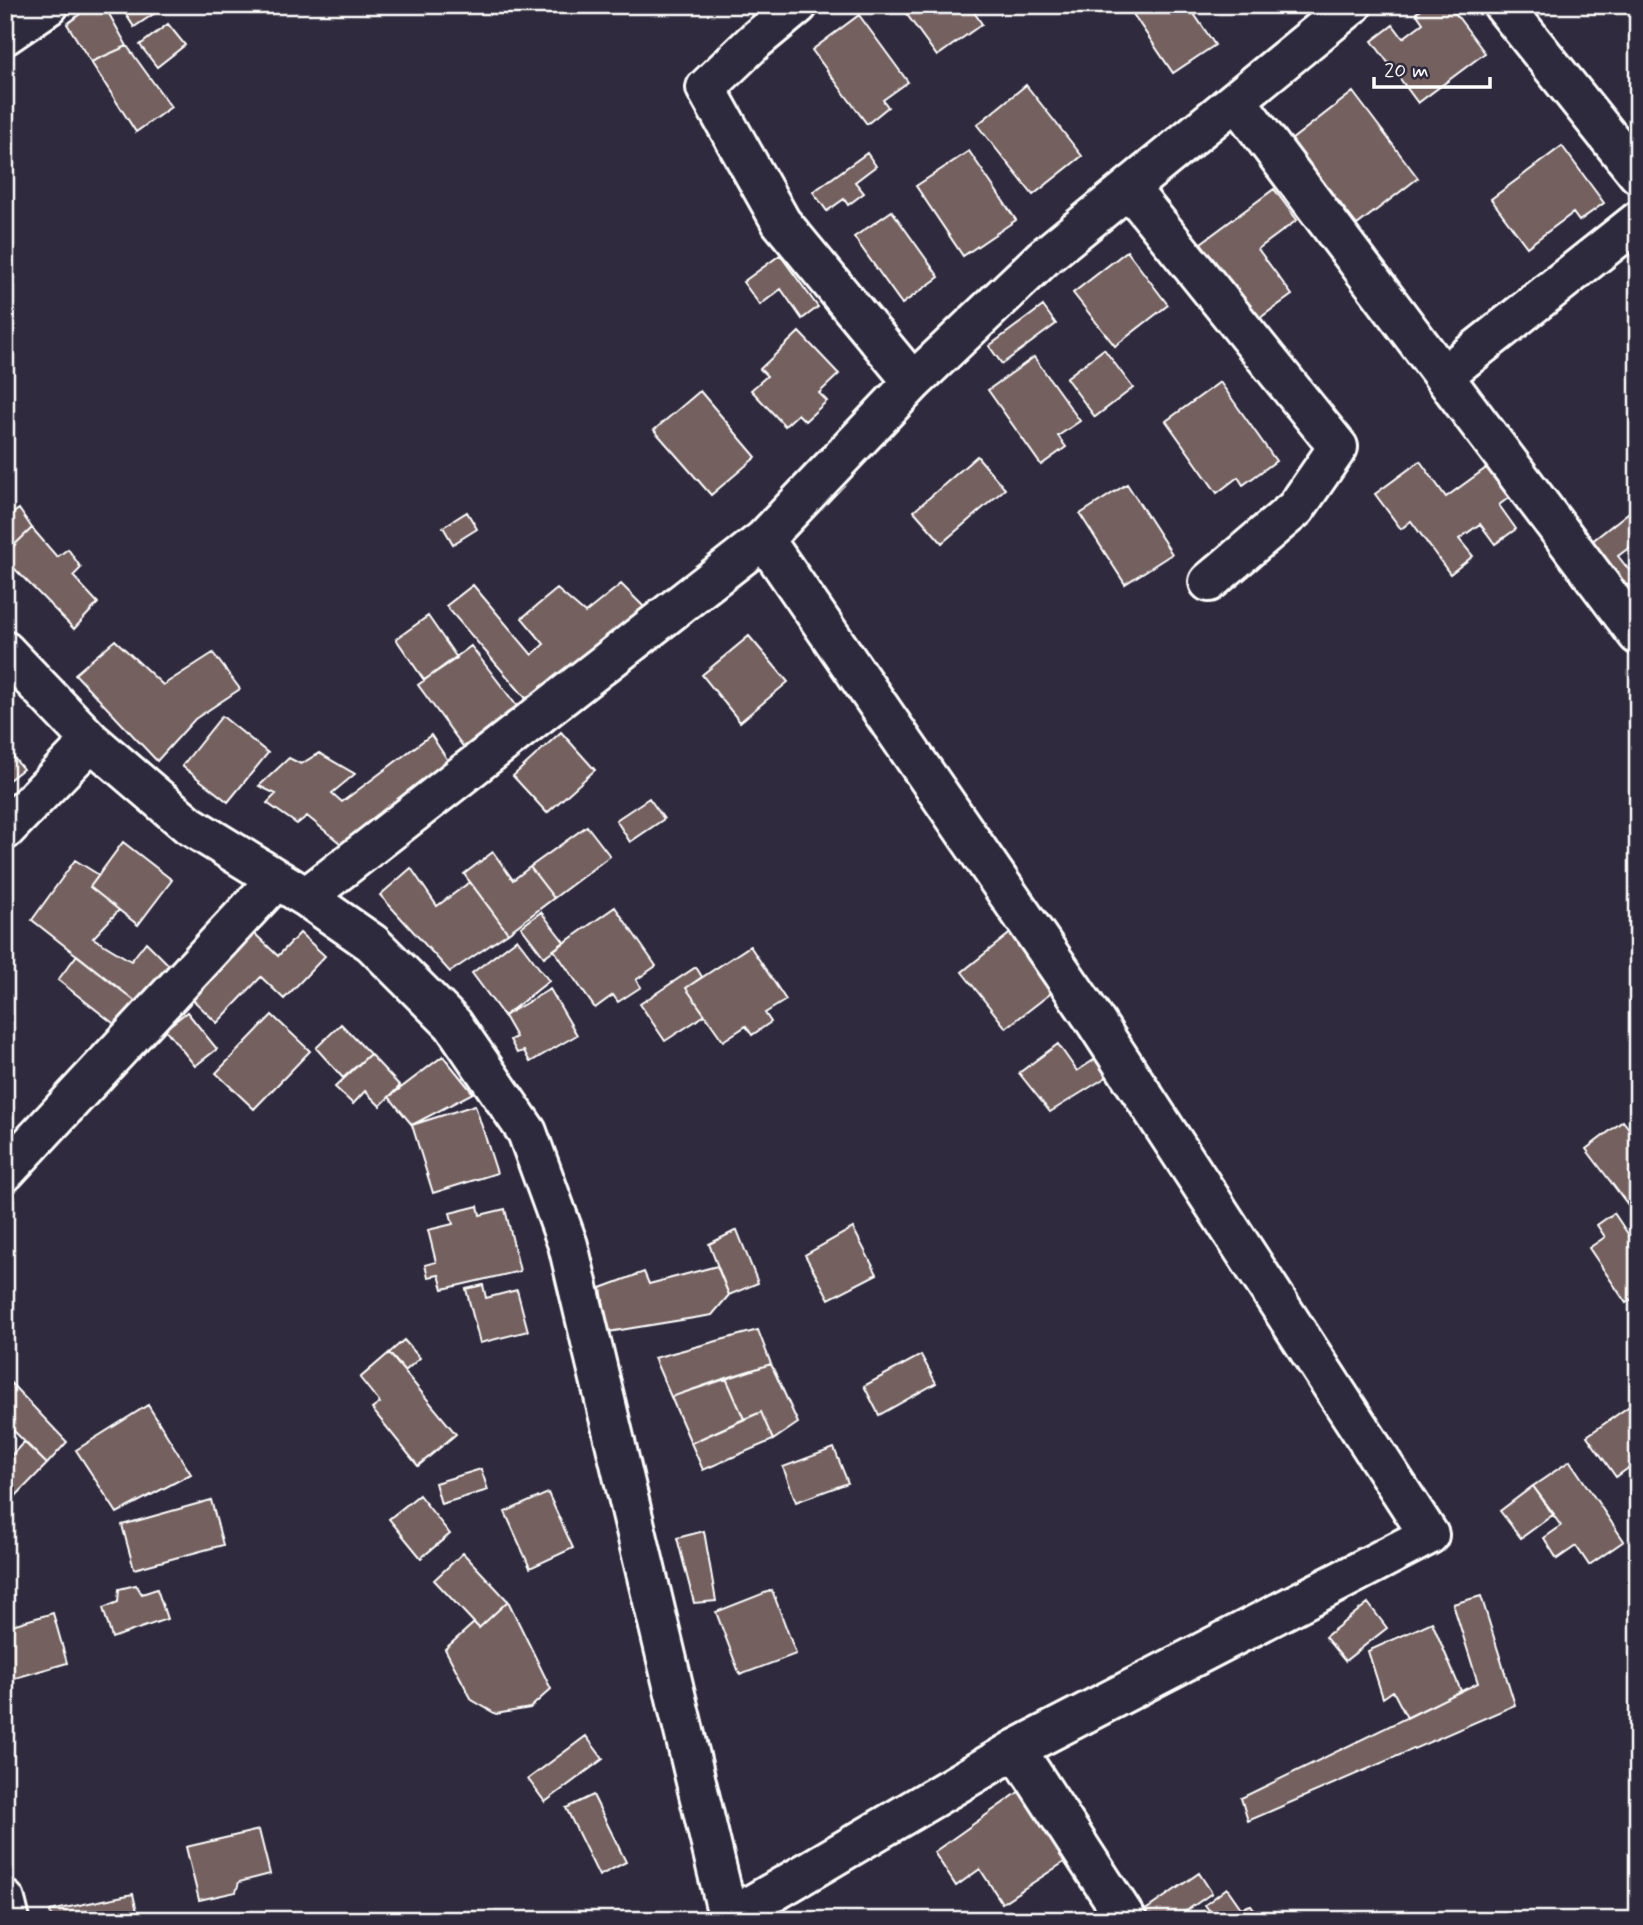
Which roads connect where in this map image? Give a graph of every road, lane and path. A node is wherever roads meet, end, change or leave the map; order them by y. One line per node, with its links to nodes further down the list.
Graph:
1 (49, 5): 5 (street)
2 (799, 5): 11 (street)
3 (1352, 5): 6 (street)
4 (1503, 5): 7 (street)
5 (5, 35)
6 (1236, 100): 8 (street); 10 (street)
7 (1638, 174)
8 (1129, 188): 11 (street); 13 (street)
9 (1638, 221): 10 (street)
10 (1443, 376): 14 (street)
11 (913, 382): 12 (street)
12 (764, 539): 18 (street); 20 (street)
13 (1209, 582)
14 (1638, 635)
15 (5, 651): 16 (street)
16 (91, 741): 17 (street); 18 (street)
17 (5, 830)
18 (291, 888): 19 (street); 22 (street)
19 (5, 1172)
20 (1016, 1749): 22 (street); 24 (street)
21 (5, 1900): 23 (street)
22 (728, 1919)
23 (10, 1920)
24 (1126, 1920)

